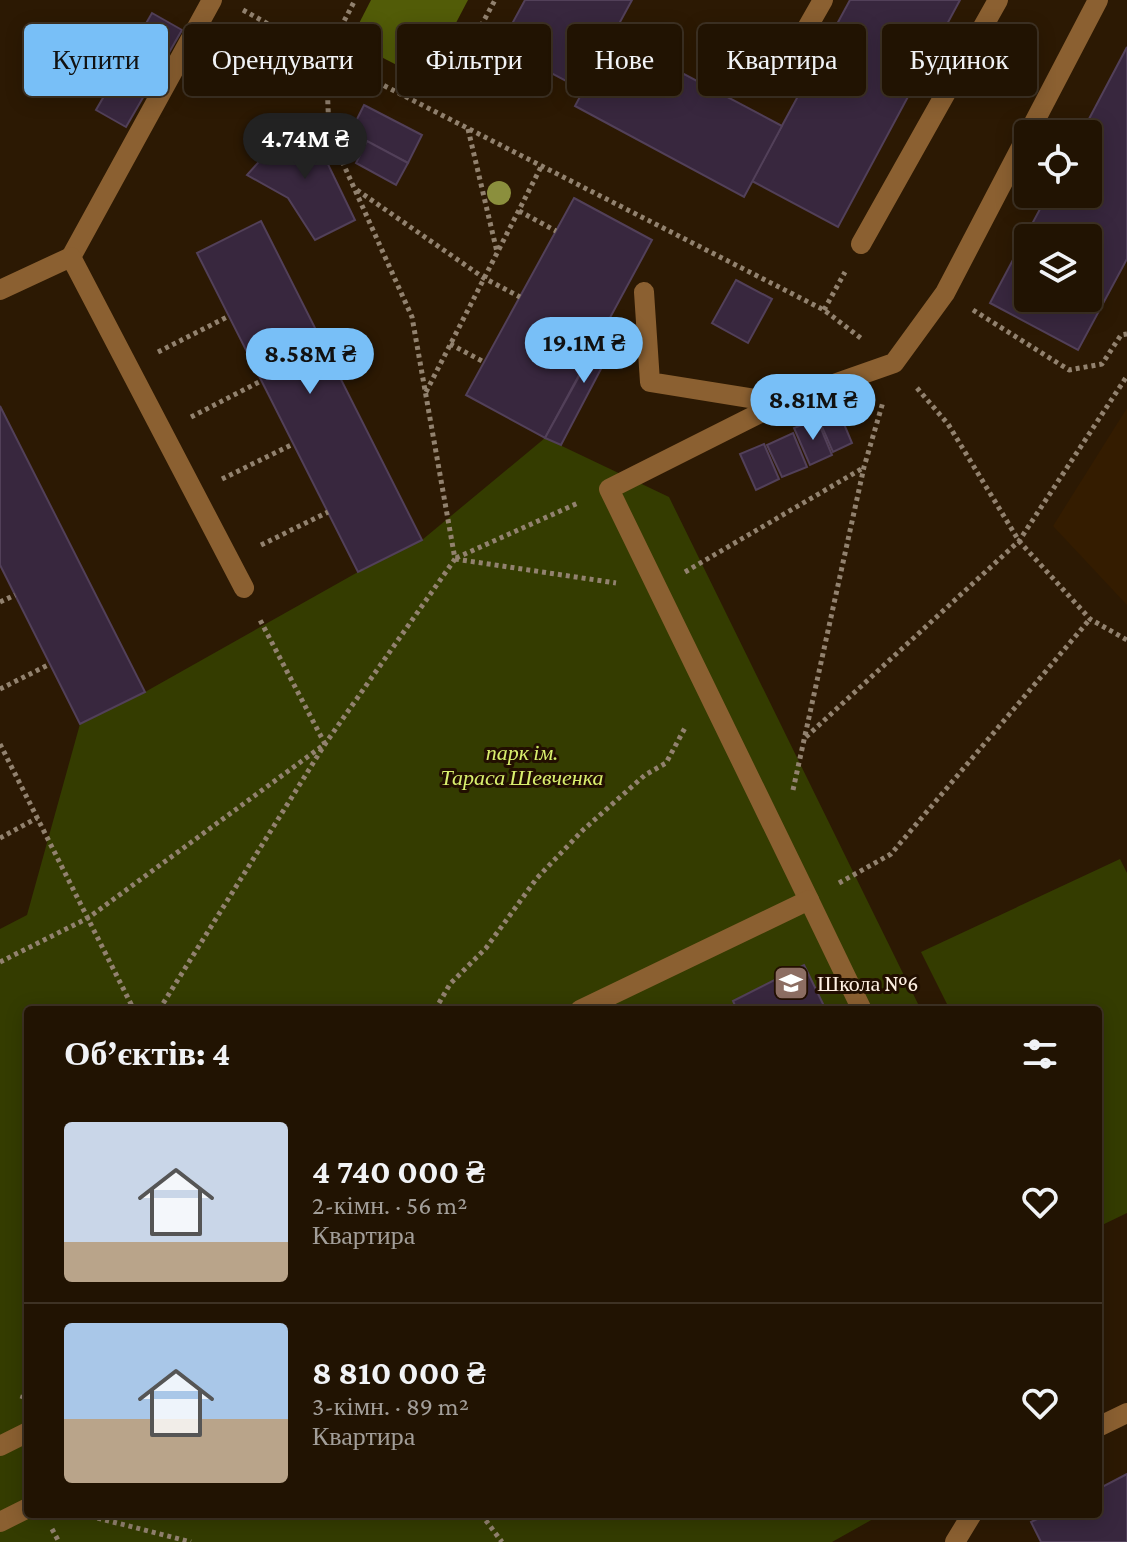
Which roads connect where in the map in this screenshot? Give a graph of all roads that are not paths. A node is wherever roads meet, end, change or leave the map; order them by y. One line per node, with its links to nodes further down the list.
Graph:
1 (212, 0): 7 (street)
2 (823, 0): 5 (street)
3 (998, 0): 6 (street)
4 (1098, 0): 10 (street)
5 (809, 24)
6 (861, 244)
7 (71, 257): 8 (street); 11 (street)
8 (0, 290)
9 (644, 292): 10 (street)
10 (780, 403): 12 (street)
11 (244, 588)
12 (809, 900): 13 (street); 14 (street)
13 (588, 1006)
14 (860, 1006)
15 (1127, 1413): 16 (street)
16 (1102, 1425)
17 (24, 1434): 18 (street)
18 (0, 1446)
19 (24, 1510): 21 (street)
20 (970, 1518): 22 (street)
21 (0, 1522)
22 (955, 1542)

